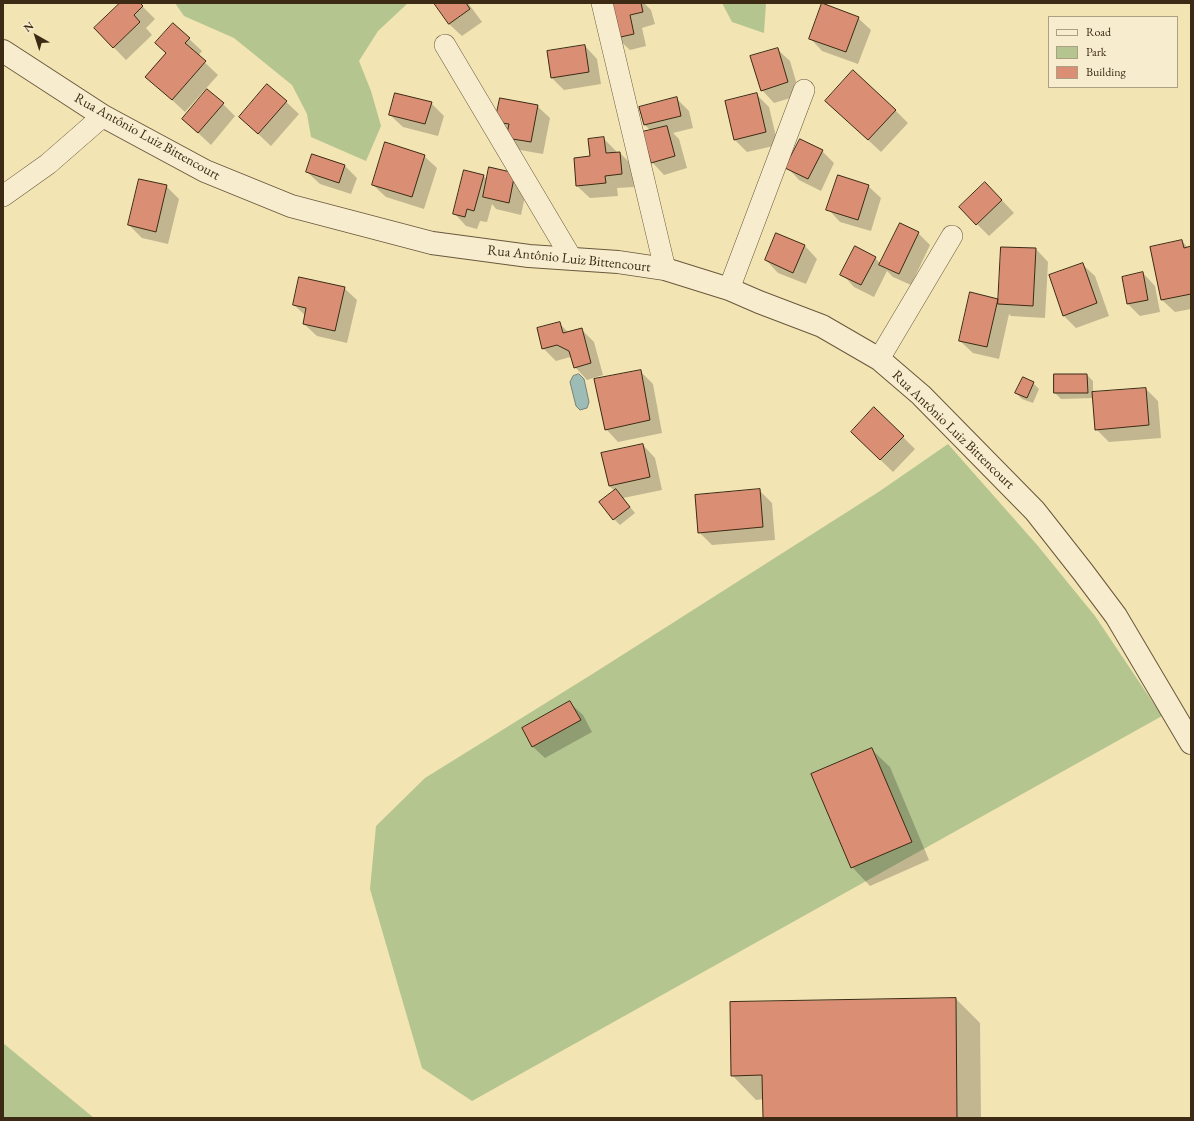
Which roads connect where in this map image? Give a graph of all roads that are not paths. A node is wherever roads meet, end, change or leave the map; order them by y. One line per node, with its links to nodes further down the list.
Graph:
1 (602, 3): 9 (street)
2 (445, 45): 8 (street)
3 (3, 52): 5 (street, Rua Antônio Luiz Bittencourt)
4 (804, 90): 10 (street)
5 (103, 116): 6 (street); 8 (street, Rua Antônio Luiz Bittencourt)
6 (3, 196)
7 (952, 236): 11 (street)
8 (572, 259): 9 (street, Rua Antônio Luiz Bittencourt)
9 (665, 269): 10 (street, Rua Antônio Luiz Bittencourt)
10 (729, 289): 11 (street, Rua Antônio Luiz Bittencourt)
11 (879, 359): 12 (street, Rua Antônio Luiz Bittencourt)
12 (1191, 743)

